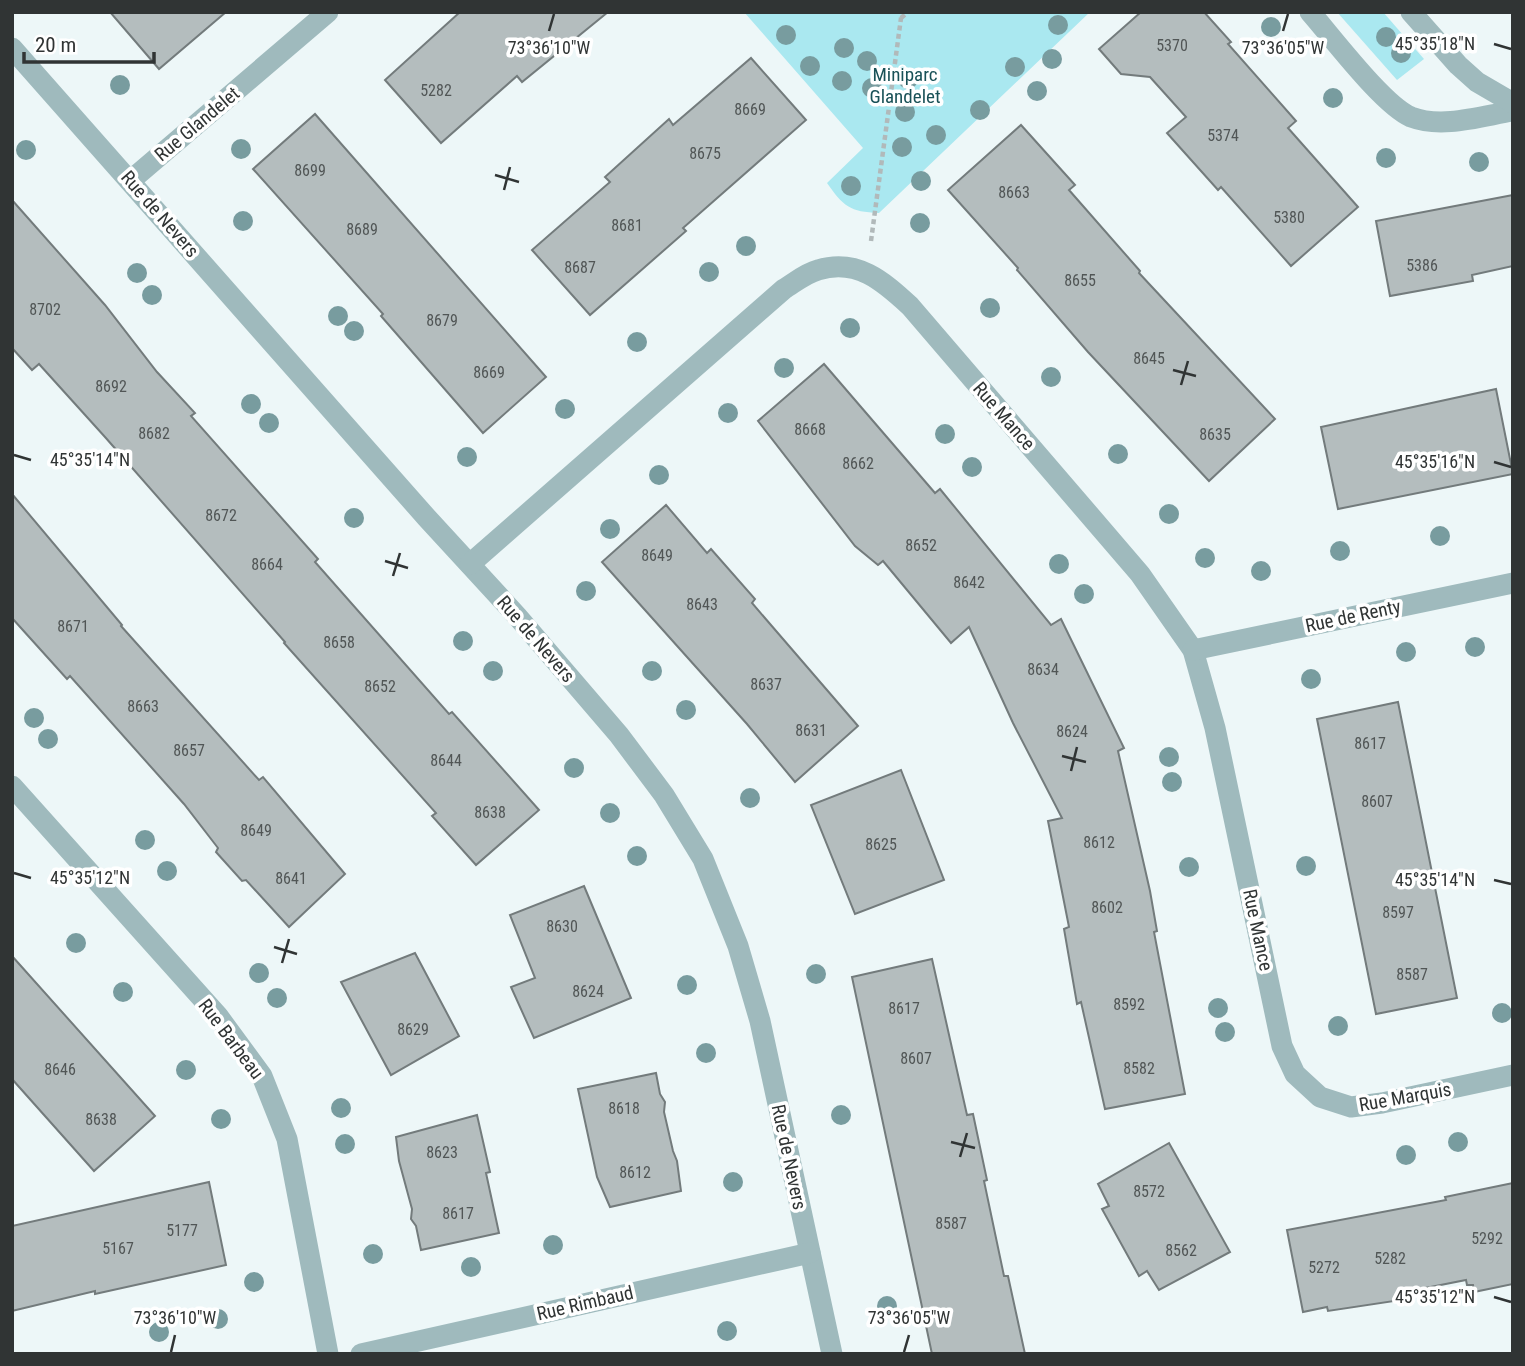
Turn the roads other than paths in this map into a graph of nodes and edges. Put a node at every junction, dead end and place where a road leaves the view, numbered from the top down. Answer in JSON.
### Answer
{"nodes":[{"id":1,"x":328,"y":12,"type":"edge"},
{"id":2,"x":1310,"y":12,"type":"edge"},
{"id":3,"x":1412,"y":12,"type":"edge"},
{"id":4,"x":12,"y":48,"type":"edge"},
{"id":5,"x":1513,"y":103,"type":"edge"},
{"id":6,"x":1513,"y":111,"type":"edge"},
{"id":7,"x":130,"y":181,"type":"junction"},
{"id":8,"x":470,"y":564,"type":"junction"},
{"id":9,"x":1513,"y":583,"type":"edge"},
{"id":10,"x":1193,"y":650,"type":"junction"},
{"id":11,"x":12,"y":786,"type":"edge"},
{"id":12,"x":1282,"y":1046,"type":"joint"},
{"id":13,"x":1513,"y":1075,"type":"edge"},
{"id":14,"x":810,"y":1253,"type":"junction"},
{"id":15,"x":328,"y":1354,"type":"edge"},
{"id":16,"x":361,"y":1354,"type":"edge"},
{"id":17,"x":832,"y":1354,"type":"edge"}],
"edges":[{"from":1,"to":7,"type":"street","name":"Rue Glandelet"},
{"from":2,"to":6,"type":"street"},
{"from":3,"to":5,"type":"street"},
{"from":4,"to":7,"type":"street","name":"Rue de Nevers"},
{"from":7,"to":8,"type":"street","name":"Rue de Nevers"},
{"from":8,"to":10,"type":"street","name":"Rue Mance"},
{"from":8,"to":14,"type":"street","name":"Rue de Nevers"},
{"from":9,"to":10,"type":"street","name":"Rue de Renty"},
{"from":10,"to":12,"type":"street","name":"Rue Mance"},
{"from":11,"to":15,"type":"street","name":"Rue Barbeau"},
{"from":12,"to":13,"type":"street","name":"Rue Marquis"},
{"from":14,"to":16,"type":"street","name":"Rue Rimbaud"},
{"from":14,"to":17,"type":"street","name":"Rue de Nevers"}]}
